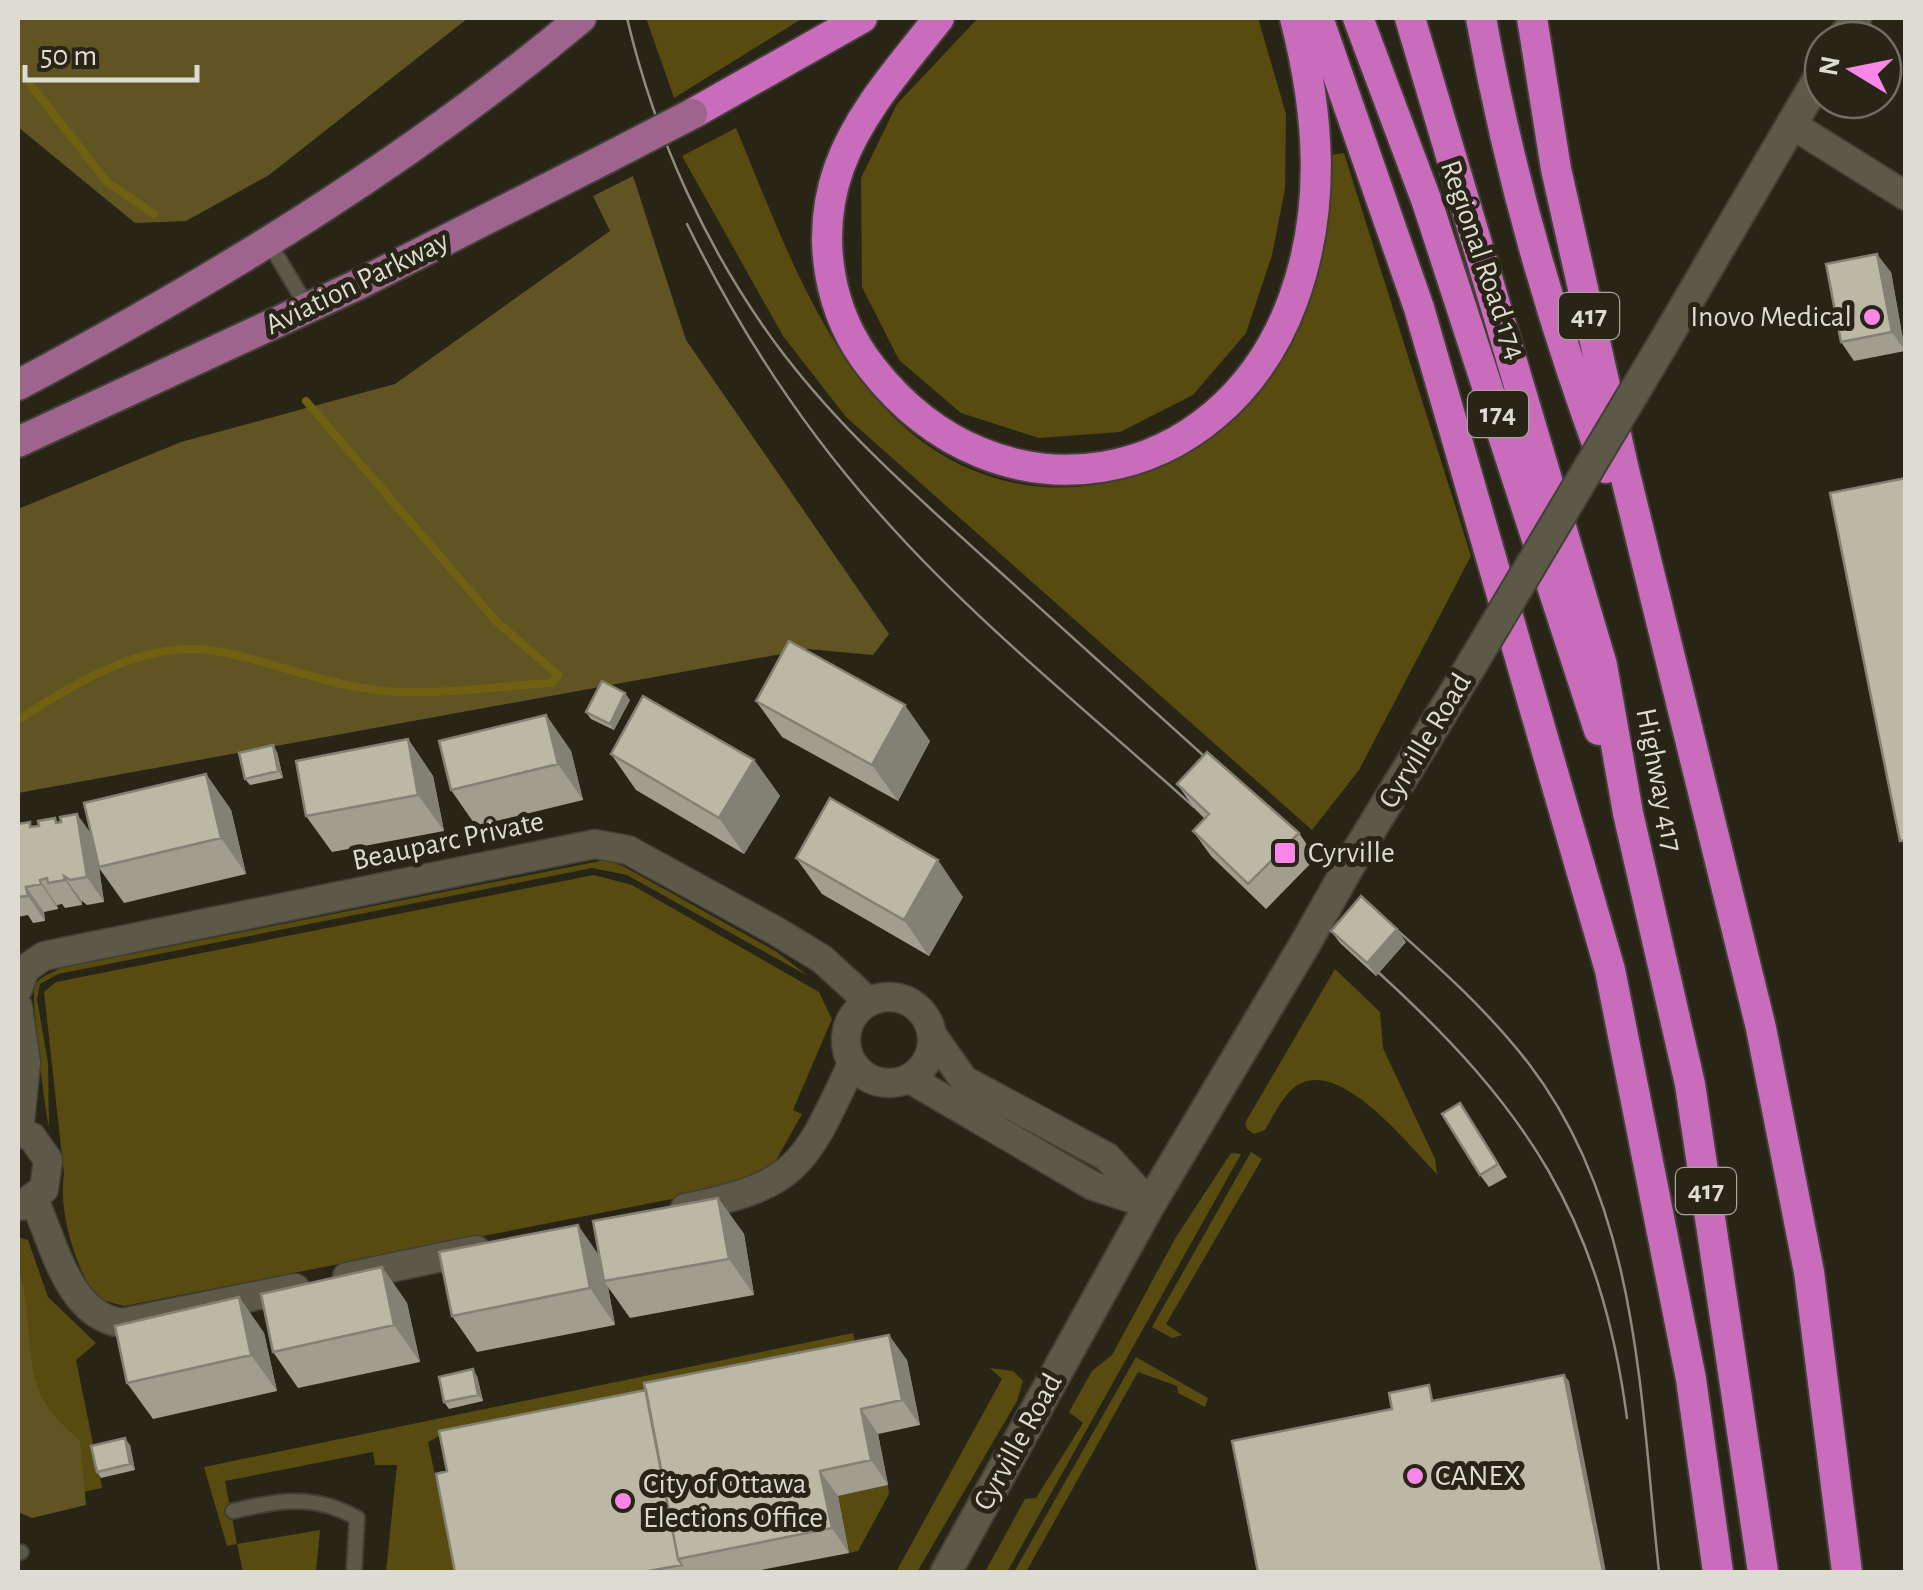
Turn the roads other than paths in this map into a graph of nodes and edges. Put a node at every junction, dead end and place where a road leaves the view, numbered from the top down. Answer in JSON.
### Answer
{"nodes":[{"id":1,"x":862,"y":18,"type":"edge"},
{"id":2,"x":940,"y":18,"type":"edge"},
{"id":3,"x":1295,"y":18,"type":"edge"},
{"id":4,"x":1318,"y":18,"type":"edge"},
{"id":5,"x":1358,"y":18,"type":"edge"},
{"id":6,"x":1410,"y":18,"type":"edge"},
{"id":7,"x":1481,"y":18,"type":"edge"},
{"id":8,"x":1532,"y":18,"type":"edge"},
{"id":9,"x":578,"y":19,"type":"edge"},
{"id":10,"x":1803,"y":104,"type":"edge"},
{"id":11,"x":692,"y":114,"type":"joint"},
{"id":12,"x":1791,"y":124,"type":"junction"},
{"id":13,"x":1906,"y":196,"type":"edge"},
{"id":14,"x":268,"y":242,"type":"junction"},
{"id":15,"x":308,"y":308,"type":"junction"},
{"id":16,"x":18,"y":385,"type":"edge"},
{"id":17,"x":18,"y":442,"type":"edge"},
{"id":18,"x":1659,"y":611,"type":"junction"},
{"id":19,"x":1628,"y":813,"type":"junction"},
{"id":20,"x":18,"y":989,"type":"edge"},
{"id":21,"x":869,"y":1002,"type":"junction"},
{"id":22,"x":18,"y":1008,"type":"edge"},
{"id":23,"x":932,"y":1036,"type":"junction"},
{"id":24,"x":852,"y":1064,"type":"junction"},
{"id":25,"x":910,"y":1079,"type":"junction"},
{"id":26,"x":18,"y":1132,"type":"edge"},
{"id":27,"x":26,"y":1203,"type":"edge"},
{"id":28,"x":1150,"y":1204,"type":"junction"},
{"id":29,"x":656,"y":1214,"type":"edge"},
{"id":30,"x":508,"y":1244,"type":"edge"},
{"id":31,"x":233,"y":1511,"type":"dead end"},
{"id":32,"x":354,"y":1572,"type":"edge"},
{"id":33,"x":946,"y":1572,"type":"edge"},
{"id":34,"x":1718,"y":1572,"type":"edge"},
{"id":35,"x":1763,"y":1572,"type":"edge"},
{"id":36,"x":1847,"y":1572,"type":"edge"}],
"edges":[{"from":1,"to":11,"type":"highway"},
{"from":2,"to":3,"type":"highway"},
{"from":4,"to":34,"type":"highway"},
{"from":5,"to":19,"type":"highway","name":"Regional Road 174","number":"174"},
{"from":6,"to":19,"type":"highway","name":"Highway 417","number":"417"},
{"from":7,"to":18,"type":"highway","name":"Regional Road 174"},
{"from":8,"to":18,"type":"highway","name":"Highway 417","number":"417"},
{"from":9,"to":14,"type":"main road"},
{"from":10,"to":12,"type":"main road","name":"Cyrville Road"},
{"from":11,"to":15,"type":"main road","name":"Aviation Parkway","bridge":true},
{"from":12,"to":13,"type":"street"},
{"from":12,"to":28,"type":"main road","name":"Cyrville Road","bridge":true},
{"from":14,"to":15,"type":"lane"},
{"from":14,"to":16,"type":"main road"},
{"from":15,"to":17,"type":"main road","name":"Aviation Parkway"},
{"from":18,"to":36,"type":"highway","name":"Highway 417","number":"417"},
{"from":19,"to":35,"type":"highway","name":"Highway 417","number":"417"},
{"from":20,"to":21,"type":"street","name":"Beauparc Private"},
{"from":21,"to":23,"type":"street"},
{"from":21,"to":24,"type":"street"},
{"from":22,"to":26,"type":"street"},
{"from":23,"to":25,"type":"street"},
{"from":23,"to":28,"type":"street"},
{"from":24,"to":25,"type":"street"},
{"from":24,"to":29,"type":"street"},
{"from":25,"to":28,"type":"street"},
{"from":26,"to":27,"type":"street"},
{"from":27,"to":30,"type":"street"},
{"from":28,"to":33,"type":"main road","name":"Cyrville Road"},
{"from":31,"to":32,"type":"lane"}]}
